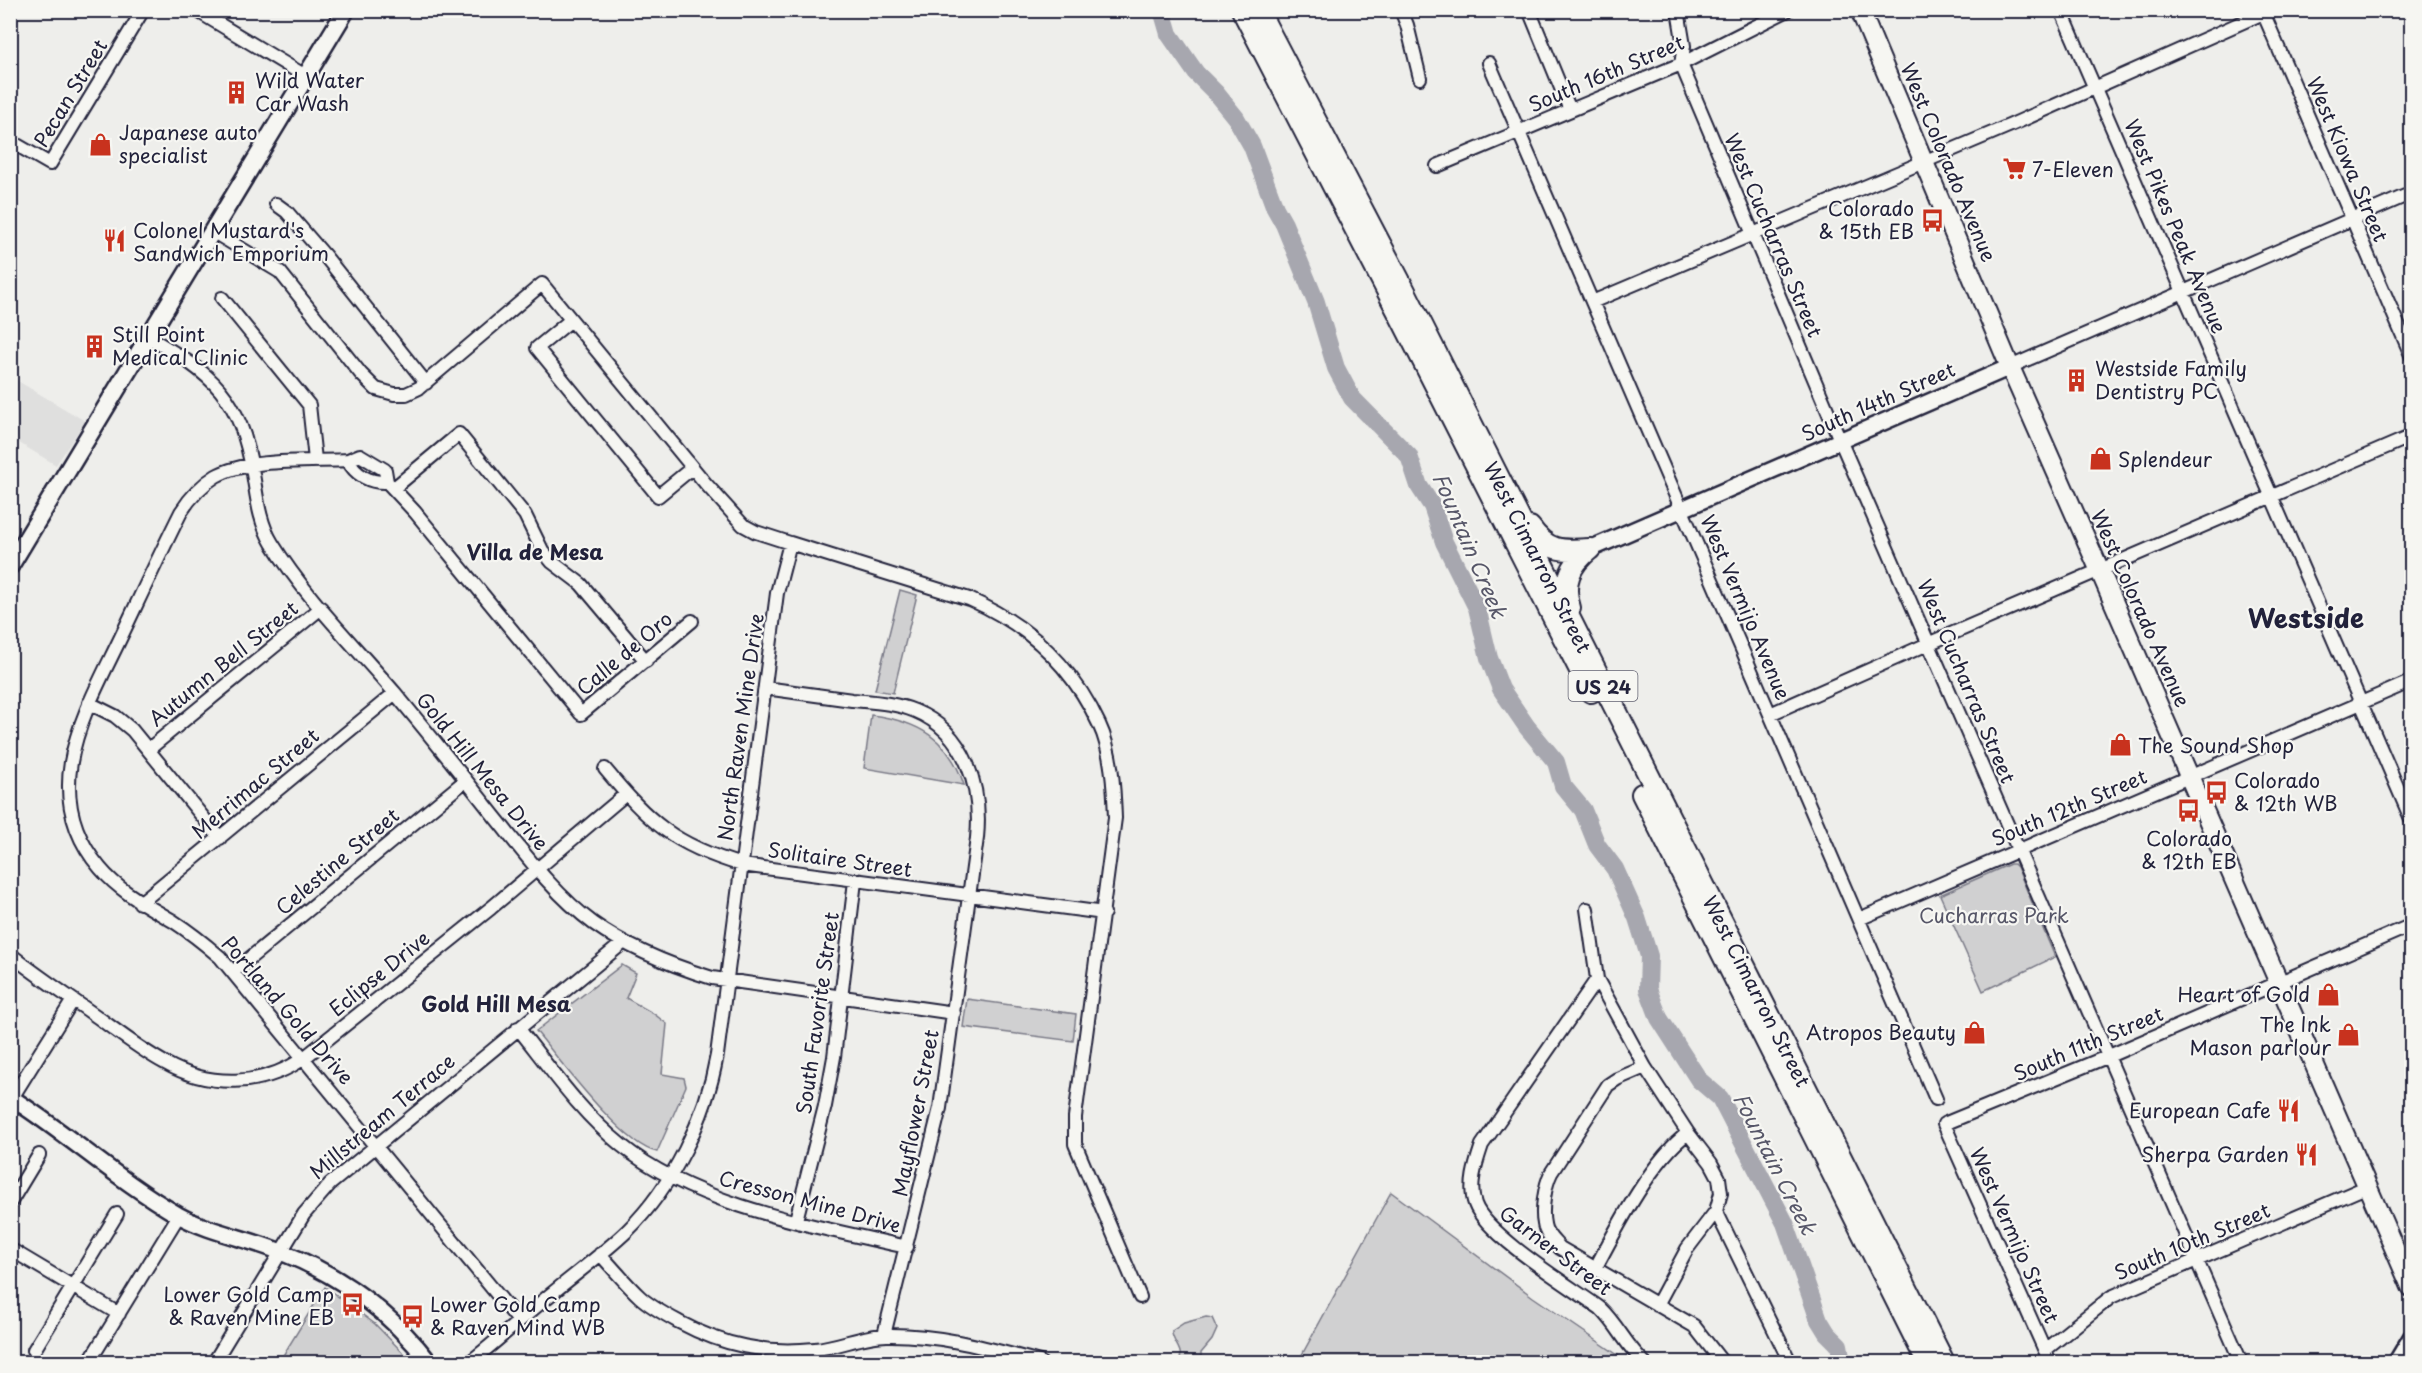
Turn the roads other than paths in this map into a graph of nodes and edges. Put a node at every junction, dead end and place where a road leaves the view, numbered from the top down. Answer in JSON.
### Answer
{"nodes":[{"id":1,"x":143,"y":10,"type":"edge"},
{"id":2,"x":196,"y":10,"type":"edge"},
{"id":3,"x":346,"y":10,"type":"edge"},
{"id":4,"x":1242,"y":10,"type":"edge"},
{"id":5,"x":1258,"y":10,"type":"edge"},
{"id":6,"x":1401,"y":10,"type":"edge"},
{"id":7,"x":1529,"y":10,"type":"edge"},
{"id":8,"x":1678,"y":10,"type":"edge"},
{"id":9,"x":1788,"y":10,"type":"edge"},
{"id":10,"x":1860,"y":10,"type":"edge"},
{"id":11,"x":2061,"y":10,"type":"edge"},
{"id":12,"x":2265,"y":12,"type":"edge"},
{"id":13,"x":1489,"y":63,"type":"dead end"},
{"id":14,"x":1681,"y":64,"type":"junction"},
{"id":15,"x":306,"y":77,"type":"junction"},
{"id":16,"x":1420,"y":78,"type":"dead end"},
{"id":17,"x":2094,"y":86,"type":"junction"},
{"id":18,"x":1570,"y":110,"type":"junction"},
{"id":19,"x":1518,"y":131,"type":"junction"},
{"id":20,"x":10,"y":141,"type":"edge"},
{"id":21,"x":1925,"y":161,"type":"junction"},
{"id":22,"x":1437,"y":166,"type":"dead end"},
{"id":23,"x":2412,"y":193,"type":"edge"},
{"id":24,"x":276,"y":204,"type":"dead end"},
{"id":25,"x":2352,"y":218,"type":"junction"},
{"id":26,"x":212,"y":231,"type":"junction"},
{"id":27,"x":1752,"y":233,"type":"junction"},
{"id":28,"x":2182,"y":291,"type":"junction"},
{"id":29,"x":222,"y":298,"type":"dead end"},
{"id":30,"x":1592,"y":302,"type":"junction"},
{"id":31,"x":571,"y":320,"type":"junction"},
{"id":32,"x":148,"y":337,"type":"junction"},
{"id":33,"x":2412,"y":357,"type":"edge"},
{"id":34,"x":2010,"y":367,"type":"junction"},
{"id":35,"x":426,"y":383,"type":"junction"},
{"id":36,"x":2412,"y":436,"type":"edge"},
{"id":37,"x":1840,"y":440,"type":"junction"},
{"id":38,"x":315,"y":460,"type":"junction"},
{"id":39,"x":251,"y":465,"type":"junction"},
{"id":40,"x":692,"y":468,"type":"junction"},
{"id":41,"x":1495,"y":471,"type":"junction"},
{"id":42,"x":390,"y":485,"type":"junction"},
{"id":43,"x":2272,"y":497,"type":"junction"},
{"id":44,"x":1683,"y":510,"type":"junction"},
{"id":45,"x":790,"y":543,"type":"junction"},
{"id":46,"x":1590,"y":549,"type":"junction"},
{"id":47,"x":10,"y":566,"type":"edge"},
{"id":48,"x":2100,"y":571,"type":"junction"},
{"id":49,"x":321,"y":608,"type":"junction"},
{"id":50,"x":692,"y":621,"type":"dead end"},
{"id":51,"x":1930,"y":643,"type":"junction"},
{"id":52,"x":646,"y":661,"type":"junction"},
{"id":53,"x":1590,"y":661,"type":"junction"},
{"id":54,"x":2412,"y":681,"type":"edge"},
{"id":55,"x":765,"y":688,"type":"junction"},
{"id":56,"x":395,"y":693,"type":"junction"},
{"id":57,"x":2361,"y":702,"type":"junction"},
{"id":58,"x":89,"y":703,"type":"junction"},
{"id":59,"x":1770,"y":714,"type":"junction"},
{"id":60,"x":149,"y":749,"type":"junction"},
{"id":61,"x":605,"y":769,"type":"dead end"},
{"id":62,"x":2189,"y":777,"type":"junction"},
{"id":63,"x":466,"y":780,"type":"junction"},
{"id":64,"x":626,"y":794,"type":"junction"},
{"id":65,"x":2412,"y":821,"type":"edge"},
{"id":66,"x":220,"y":838,"type":"junction"},
{"id":67,"x":2018,"y":850,"type":"junction"},
{"id":68,"x":742,"y":865,"type":"junction"},
{"id":69,"x":537,"y":869,"type":"junction"},
{"id":70,"x":855,"y":881,"type":"junction"},
{"id":71,"x":969,"y":896,"type":"junction"},
{"id":72,"x":140,"y":903,"type":"junction"},
{"id":73,"x":1587,"y":909,"type":"dead end"},
{"id":74,"x":1104,"y":914,"type":"junction"},
{"id":75,"x":1859,"y":919,"type":"junction"},
{"id":76,"x":2412,"y":925,"type":"edge"},
{"id":77,"x":624,"y":942,"type":"junction"},
{"id":78,"x":10,"y":954,"type":"edge"},
{"id":79,"x":233,"y":972,"type":"junction"},
{"id":80,"x":1597,"y":979,"type":"junction"},
{"id":81,"x":726,"y":981,"type":"junction"},
{"id":82,"x":2278,"y":983,"type":"junction"},
{"id":83,"x":842,"y":997,"type":"junction"},
{"id":84,"x":73,"y":1000,"type":"junction"},
{"id":85,"x":954,"y":1013,"type":"junction"},
{"id":86,"x":518,"y":1028,"type":"junction"},
{"id":87,"x":2109,"y":1056,"type":"junction"},
{"id":88,"x":304,"y":1058,"type":"junction"},
{"id":89,"x":1644,"y":1067,"type":"junction"},
{"id":90,"x":11,"y":1099,"type":"edge"},
{"id":91,"x":1936,"y":1099,"type":"dead end"},
{"id":92,"x":1944,"y":1124,"type":"joint"},
{"id":93,"x":1688,"y":1133,"type":"junction"},
{"id":94,"x":376,"y":1145,"type":"junction"},
{"id":95,"x":39,"y":1155,"type":"dead end"},
{"id":96,"x":669,"y":1176,"type":"junction"},
{"id":97,"x":2366,"y":1187,"type":"junction"},
{"id":98,"x":10,"y":1203,"type":"edge"},
{"id":99,"x":1716,"y":1211,"type":"junction"},
{"id":100,"x":117,"y":1214,"type":"dead end"},
{"id":101,"x":179,"y":1215,"type":"junction"},
{"id":102,"x":796,"y":1220,"type":"junction"},
{"id":103,"x":907,"y":1247,"type":"junction"},
{"id":104,"x":10,"y":1249,"type":"edge"},
{"id":105,"x":281,"y":1252,"type":"junction"},
{"id":106,"x":600,"y":1254,"type":"junction"},
{"id":107,"x":2196,"y":1261,"type":"junction"},
{"id":108,"x":1595,"y":1269,"type":"junction"},
{"id":109,"x":73,"y":1286,"type":"junction"},
{"id":110,"x":2412,"y":1289,"type":"edge"},
{"id":111,"x":1140,"y":1297,"type":"dead end"},
{"id":112,"x":1657,"y":1305,"type":"junction"},
{"id":113,"x":118,"y":1314,"type":"junction"},
{"id":114,"x":519,"y":1321,"type":"junction"},
{"id":115,"x":884,"y":1335,"type":"junction"},
{"id":116,"x":2412,"y":1337,"type":"edge"},
{"id":117,"x":34,"y":1350,"type":"dead end"},
{"id":118,"x":2044,"y":1350,"type":"junction"},
{"id":119,"x":89,"y":1362,"type":"edge"},
{"id":120,"x":214,"y":1362,"type":"edge"},
{"id":121,"x":429,"y":1362,"type":"edge"},
{"id":122,"x":470,"y":1362,"type":"edge"},
{"id":123,"x":1040,"y":1362,"type":"edge"},
{"id":124,"x":1644,"y":1362,"type":"edge"},
{"id":125,"x":1722,"y":1362,"type":"edge"},
{"id":126,"x":1791,"y":1362,"type":"edge"},
{"id":127,"x":1927,"y":1362,"type":"edge"},
{"id":128,"x":1944,"y":1362,"type":"edge"},
{"id":129,"x":2050,"y":1362,"type":"edge"},
{"id":130,"x":2241,"y":1362,"type":"edge"},
{"id":131,"x":2397,"y":1362,"type":"edge"}],
"edges":[{"from":1,"to":20,"type":"street","name":"Pecan Street"},
{"from":2,"to":15,"type":"street"},
{"from":3,"to":15,"type":"main road"},
{"from":4,"to":127,"type":"highway","name":"West Cimarron Street","number":"US 24"},
{"from":5,"to":41,"type":"highway","name":"West Cimarron Street","number":"US 24"},
{"from":6,"to":16,"type":"street"},
{"from":7,"to":18,"type":"street"},
{"from":8,"to":14,"type":"street","name":"West Cucharras Street"},
{"from":9,"to":14,"type":"street","name":"South 16th Street"},
{"from":10,"to":21,"type":"main road","name":"West Colorado Avenue"},
{"from":11,"to":17,"type":"street","name":"West Pikes Peak Avenue"},
{"from":12,"to":17,"type":"street"},
{"from":12,"to":25,"type":"street","name":"West Kiowa Street"},
{"from":13,"to":19,"type":"street","name":"West Vermijo Avenue"},
{"from":14,"to":18,"type":"street","name":"South 16th Street"},
{"from":14,"to":27,"type":"street","name":"West Cucharras Street"},
{"from":15,"to":26,"type":"main road"},
{"from":17,"to":21,"type":"street"},
{"from":17,"to":28,"type":"street","name":"West Pikes Peak Avenue"},
{"from":18,"to":19,"type":"street","name":"South 16th Street"},
{"from":19,"to":22,"type":"street","name":"South 16th Street"},
{"from":19,"to":30,"type":"street","name":"West Vermijo Avenue"},
{"from":21,"to":27,"type":"street"},
{"from":21,"to":34,"type":"main road","name":"West Colorado Avenue"},
{"from":23,"to":25,"type":"street","name":"South 14th Street"},
{"from":24,"to":35,"type":"street"},
{"from":25,"to":28,"type":"street","name":"South 14th Street"},
{"from":25,"to":33,"type":"street","name":"West Kiowa Street"},
{"from":26,"to":32,"type":"main road"},
{"from":26,"to":35,"type":"street"},
{"from":27,"to":30,"type":"street"},
{"from":27,"to":37,"type":"street","name":"West Cucharras Street"},
{"from":28,"to":34,"type":"street","name":"South 14th Street"},
{"from":28,"to":43,"type":"street","name":"West Pikes Peak Avenue"},
{"from":29,"to":38,"type":"street"},
{"from":30,"to":44,"type":"street","name":"West Vermijo Avenue"},
{"from":31,"to":35,"type":"street"},
{"from":31,"to":40,"type":"street"},
{"from":31,"to":40,"type":"street"},
{"from":32,"to":39,"type":"street","name":"Gold Hill Mesa Drive"},
{"from":32,"to":47,"type":"main road"},
{"from":34,"to":37,"type":"street","name":"South 14th Street"},
{"from":34,"to":48,"type":"main road","name":"West Colorado Avenue"},
{"from":36,"to":43,"type":"street"},
{"from":37,"to":44,"type":"street","name":"South 14th Street"},
{"from":37,"to":51,"type":"street","name":"West Cucharras Street"},
{"from":38,"to":39,"type":"street","name":"Portland Gold Drive"},
{"from":38,"to":42,"type":"street","name":"Portland Gold Drive"},
{"from":39,"to":49,"type":"street","name":"Gold Hill Mesa Drive"},
{"from":39,"to":58,"type":"street","name":"Portland Gold Drive"},
{"from":40,"to":45,"type":"street"},
{"from":41,"to":46,"type":"highway"},
{"from":41,"to":53,"type":"highway","name":"West Cimarron Street","number":"US 24"},
{"from":42,"to":52,"type":"street"},
{"from":42,"to":52,"type":"street","name":"Calle de Oro"},
{"from":43,"to":48,"type":"street"},
{"from":43,"to":57,"type":"street","name":"West Pikes Peak Avenue"},
{"from":44,"to":46,"type":"street","name":"South 14th Street"},
{"from":44,"to":59,"type":"street","name":"West Vermijo Avenue"},
{"from":45,"to":55,"type":"street","name":"North Raven Mine Drive"},
{"from":45,"to":74,"type":"street"},
{"from":46,"to":53,"type":"highway"},
{"from":48,"to":51,"type":"street"},
{"from":48,"to":62,"type":"main road","name":"West Colorado Avenue"},
{"from":49,"to":56,"type":"street","name":"Gold Hill Mesa Drive"},
{"from":49,"to":60,"type":"street","name":"Autumn Bell Street"},
{"from":50,"to":52,"type":"street","name":"Calle de Oro"},
{"from":51,"to":59,"type":"street"},
{"from":51,"to":67,"type":"street","name":"West Cucharras Street"},
{"from":53,"to":128,"type":"highway","name":"West Cimarron Street","number":"US 24"},
{"from":54,"to":57,"type":"street","name":"South 12th Street"},
{"from":55,"to":68,"type":"street","name":"North Raven Mine Drive"},
{"from":55,"to":71,"type":"street","name":"Mayflower Street"},
{"from":56,"to":63,"type":"street","name":"Gold Hill Mesa Drive"},
{"from":56,"to":66,"type":"street","name":"Merrimac Street"},
{"from":57,"to":62,"type":"street","name":"South 12th Street"},
{"from":57,"to":65,"type":"street","name":"West Pikes Peak Avenue"},
{"from":58,"to":60,"type":"street"},
{"from":58,"to":72,"type":"street","name":"Portland Gold Drive"},
{"from":59,"to":75,"type":"street","name":"West Vermijo Avenue"},
{"from":60,"to":66,"type":"street"},
{"from":61,"to":64,"type":"street","name":"Solitaire Street"},
{"from":62,"to":67,"type":"street","name":"South 12th Street"},
{"from":62,"to":82,"type":"main road","name":"West Colorado Avenue"},
{"from":63,"to":69,"type":"street","name":"Gold Hill Mesa Drive"},
{"from":63,"to":79,"type":"street","name":"Celestine Street"},
{"from":64,"to":68,"type":"street","name":"Solitaire Street"},
{"from":64,"to":69,"type":"street","name":"Eclipse Drive"},
{"from":66,"to":72,"type":"street","name":"Merrimac Street"},
{"from":67,"to":75,"type":"street","name":"South 12th Street"},
{"from":67,"to":87,"type":"street","name":"West Cucharras Street"},
{"from":68,"to":70,"type":"street","name":"Solitaire Street"},
{"from":68,"to":81,"type":"street","name":"North Raven Mine Drive"},
{"from":69,"to":77,"type":"street","name":"Gold Hill Mesa Drive"},
{"from":69,"to":88,"type":"street","name":"Eclipse Drive"},
{"from":70,"to":71,"type":"street","name":"Solitaire Street"},
{"from":70,"to":83,"type":"street","name":"South Favorite Street"},
{"from":71,"to":74,"type":"street","name":"Solitaire Street"},
{"from":71,"to":85,"type":"street","name":"Mayflower Street"},
{"from":72,"to":79,"type":"street","name":"Portland Gold Drive"},
{"from":73,"to":80,"type":"street"},
{"from":74,"to":111,"type":"street"},
{"from":75,"to":91,"type":"street","name":"West Vermijo Avenue"},
{"from":76,"to":82,"type":"street","name":"South 11th Street"},
{"from":77,"to":81,"type":"street","name":"Gold Hill Mesa Drive"},
{"from":77,"to":86,"type":"street","name":"Millstream Terrace"},
{"from":78,"to":84,"type":"street","name":"Eclipse Drive"},
{"from":79,"to":88,"type":"street","name":"Portland Gold Drive"},
{"from":80,"to":89,"type":"street"},
{"from":80,"to":124,"type":"street","name":"Garner Street"},
{"from":81,"to":83,"type":"street","name":"Gold Hill Mesa Drive"},
{"from":81,"to":96,"type":"street","name":"North Raven Mine Drive"},
{"from":82,"to":87,"type":"street","name":"South 11th Street"},
{"from":82,"to":97,"type":"main road","name":"West Colorado Avenue"},
{"from":83,"to":85,"type":"street","name":"Gold Hill Mesa Drive"},
{"from":83,"to":102,"type":"street","name":"South Favorite Street"},
{"from":84,"to":88,"type":"street","name":"Eclipse Drive"},
{"from":84,"to":90,"type":"street"},
{"from":85,"to":103,"type":"street","name":"Mayflower Street"},
{"from":86,"to":94,"type":"street","name":"Millstream Terrace"},
{"from":86,"to":96,"type":"street","name":"Cresson Mine Drive"},
{"from":87,"to":92,"type":"street","name":"South 11th Street"},
{"from":87,"to":107,"type":"street","name":"West Cucharras Street"},
{"from":88,"to":94,"type":"street","name":"Portland Gold Drive"},
{"from":89,"to":93,"type":"street"},
{"from":89,"to":108,"type":"street"},
{"from":90,"to":101,"type":"street"},
{"from":92,"to":118,"type":"street","name":"West Vermijo Street"},
{"from":93,"to":99,"type":"street"},
{"from":93,"to":108,"type":"street"},
{"from":94,"to":105,"type":"street","name":"Millstream Terrace"},
{"from":94,"to":114,"type":"street","name":"Portland Gold Drive"},
{"from":95,"to":98,"type":"street"},
{"from":96,"to":102,"type":"street","name":"Cresson Mine Drive"},
{"from":96,"to":106,"type":"street","name":"North Raven Mine Drive"},
{"from":97,"to":107,"type":"street","name":"South 10th Street"},
{"from":97,"to":110,"type":"main road","name":"West Colorado Avenue"},
{"from":99,"to":112,"type":"street"},
{"from":99,"to":126,"type":"street"},
{"from":100,"to":109,"type":"street"},
{"from":101,"to":105,"type":"street"},
{"from":101,"to":113,"type":"street"},
{"from":102,"to":103,"type":"street","name":"Cresson Mine Drive"},
{"from":103,"to":115,"type":"street","name":"Mayflower Street"},
{"from":104,"to":109,"type":"street"},
{"from":105,"to":120,"type":"street","name":"Millstream Terrace"},
{"from":105,"to":121,"type":"street"},
{"from":106,"to":114,"type":"street","name":"North Raven Mine Drive"},
{"from":106,"to":115,"type":"street"},
{"from":107,"to":118,"type":"street","name":"South 10th Street"},
{"from":107,"to":130,"type":"street","name":"West Cucharras Street"},
{"from":108,"to":112,"type":"street"},
{"from":109,"to":113,"type":"street"},
{"from":109,"to":117,"type":"street"},
{"from":112,"to":125,"type":"street"},
{"from":113,"to":119,"type":"street"},
{"from":114,"to":122,"type":"street","name":"North Raven Mine Drive"},
{"from":115,"to":123,"type":"street"},
{"from":116,"to":131,"type":"main road"},
{"from":118,"to":129,"type":"street","name":"West Vermijo Street"}]}
